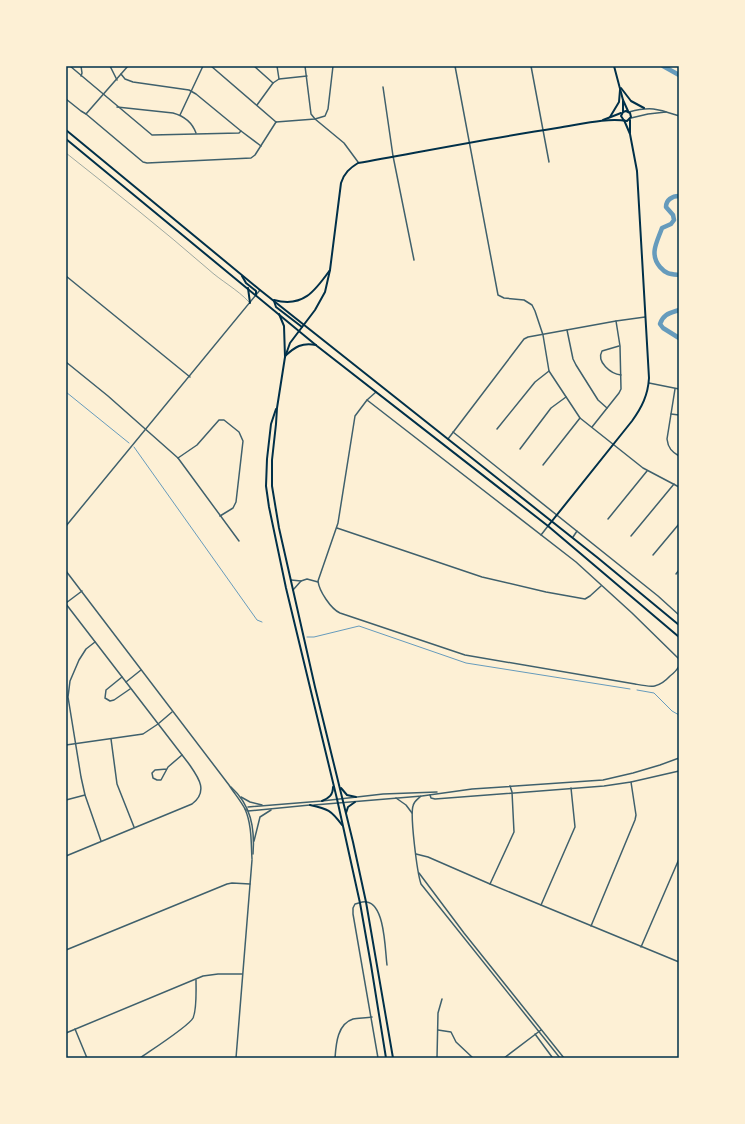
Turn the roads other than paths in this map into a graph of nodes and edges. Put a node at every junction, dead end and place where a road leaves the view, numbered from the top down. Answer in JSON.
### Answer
{"nodes":[{"id":1,"x":70,"y":66,"type":"edge"},
{"id":2,"x":81,"y":66,"type":"edge"},
{"id":3,"x":110,"y":66,"type":"edge"},
{"id":4,"x":128,"y":66,"type":"edge"},
{"id":5,"x":203,"y":66,"type":"edge"},
{"id":6,"x":211,"y":66,"type":"edge"},
{"id":7,"x":254,"y":66,"type":"edge"},
{"id":8,"x":277,"y":66,"type":"edge"},
{"id":9,"x":305,"y":66,"type":"edge"},
{"id":10,"x":333,"y":66,"type":"edge"},
{"id":11,"x":455,"y":66,"type":"edge"},
{"id":12,"x":531,"y":66,"type":"edge"},
{"id":13,"x":614,"y":66,"type":"edge"},
{"id":14,"x":121,"y":74,"type":"junction"},
{"id":15,"x":81,"y":76,"type":"junction"},
{"id":16,"x":307,"y":76,"type":"junction"},
{"id":17,"x":279,"y":79,"type":"junction"},
{"id":18,"x":117,"y":80,"type":"junction"},
{"id":19,"x":274,"y":83,"type":"junction"},
{"id":20,"x":383,"y":87,"type":"dead end"},
{"id":21,"x":621,"y":87,"type":"junction"},
{"id":22,"x":191,"y":91,"type":"junction"},
{"id":23,"x":104,"y":95,"type":"junction"},
{"id":24,"x":66,"y":99,"type":"edge"},
{"id":25,"x":623,"y":100,"type":"junction"},
{"id":26,"x":256,"y":105,"type":"junction"},
{"id":27,"x":118,"y":107,"type":"junction"},
{"id":28,"x":644,"y":108,"type":"junction"},
{"id":29,"x":629,"y":111,"type":"junction"},
{"id":30,"x":622,"y":112,"type":"junction"},
{"id":31,"x":668,"y":112,"type":"junction"},
{"id":32,"x":86,"y":114,"type":"junction"},
{"id":33,"x":180,"y":115,"type":"junction"},
{"id":34,"x":679,"y":116,"type":"edge"},
{"id":35,"x":610,"y":117,"type":"junction"},
{"id":36,"x":315,"y":119,"type":"junction"},
{"id":37,"x":630,"y":119,"type":"junction"},
{"id":38,"x":623,"y":120,"type":"junction"},
{"id":39,"x":602,"y":121,"type":"junction"},
{"id":40,"x":276,"y":122,"type":"junction"},
{"id":41,"x":66,"y":130,"type":"edge"},
{"id":42,"x":542,"y":130,"type":"junction"},
{"id":43,"x":241,"y":131,"type":"junction"},
{"id":44,"x":196,"y":134,"type":"junction"},
{"id":45,"x":630,"y":134,"type":"junction"},
{"id":46,"x":66,"y":139,"type":"edge"},
{"id":47,"x":469,"y":142,"type":"junction"},
{"id":48,"x":261,"y":146,"type":"junction"},
{"id":49,"x":66,"y":153,"type":"edge"},
{"id":50,"x":394,"y":156,"type":"junction"},
{"id":51,"x":549,"y":162,"type":"dead end"},
{"id":52,"x":358,"y":163,"type":"junction"},
{"id":53,"x":414,"y":260,"type":"dead end"},
{"id":54,"x":330,"y":270,"type":"junction"},
{"id":55,"x":241,"y":275,"type":"junction"},
{"id":56,"x":66,"y":276,"type":"edge"},
{"id":57,"x":248,"y":288,"type":"junction"},
{"id":58,"x":260,"y":290,"type":"junction"},
{"id":59,"x":256,"y":295,"type":"junction"},
{"id":60,"x":273,"y":300,"type":"junction"},
{"id":61,"x":250,"y":303,"type":"junction"},
{"id":62,"x":278,"y":312,"type":"junction"},
{"id":63,"x":645,"y":317,"type":"junction"},
{"id":64,"x":616,"y":321,"type":"junction"},
{"id":65,"x":304,"y":324,"type":"junction"},
{"id":66,"x":302,"y":327,"type":"junction"},
{"id":67,"x":300,"y":330,"type":"junction"},
{"id":68,"x":567,"y":330,"type":"junction"},
{"id":69,"x":542,"y":335,"type":"junction"},
{"id":70,"x":318,"y":346,"type":"junction"},
{"id":71,"x":620,"y":346,"type":"junction"},
{"id":72,"x":285,"y":357,"type":"junction"},
{"id":73,"x":66,"y":362,"type":"edge"},
{"id":74,"x":549,"y":371,"type":"junction"},
{"id":75,"x":621,"y":375,"type":"junction"},
{"id":76,"x":190,"y":377,"type":"junction"},
{"id":77,"x":649,"y":383,"type":"junction"},
{"id":78,"x":675,"y":389,"type":"junction"},
{"id":79,"x":679,"y":389,"type":"edge"},
{"id":80,"x":376,"y":392,"type":"junction"},
{"id":81,"x":566,"y":397,"type":"junction"},
{"id":82,"x":367,"y":400,"type":"junction"},
{"id":83,"x":277,"y":408,"type":"junction"},
{"id":84,"x":607,"y":408,"type":"junction"},
{"id":85,"x":671,"y":414,"type":"junction"},
{"id":86,"x":679,"y":415,"type":"edge"},
{"id":87,"x":580,"y":418,"type":"junction"},
{"id":88,"x":592,"y":427,"type":"junction"},
{"id":89,"x":145,"y":429,"type":"junction"},
{"id":90,"x":497,"y":429,"type":"dead end"},
{"id":91,"x":453,"y":432,"type":"junction"},
{"id":92,"x":447,"y":439,"type":"junction"},
{"id":93,"x":614,"y":444,"type":"junction"},
{"id":94,"x":520,"y":449,"type":"dead end"},
{"id":95,"x":679,"y":456,"type":"edge"},
{"id":96,"x":178,"y":458,"type":"junction"},
{"id":97,"x":543,"y":465,"type":"dead end"},
{"id":98,"x":647,"y":470,"type":"junction"},
{"id":99,"x":674,"y":484,"type":"junction"},
{"id":100,"x":679,"y":487,"type":"edge"},
{"id":101,"x":557,"y":515,"type":"junction"},
{"id":102,"x":220,"y":516,"type":"junction"},
{"id":103,"x":608,"y":519,"type":"dead end"},
{"id":104,"x":552,"y":521,"type":"junction"},
{"id":105,"x":679,"y":524,"type":"edge"},
{"id":106,"x":66,"y":526,"type":"edge"},
{"id":107,"x":548,"y":526,"type":"junction"},
{"id":108,"x":337,"y":528,"type":"junction"},
{"id":109,"x":577,"y":531,"type":"junction"},
{"id":110,"x":541,"y":535,"type":"junction"},
{"id":111,"x":631,"y":536,"type":"dead end"},
{"id":112,"x":573,"y":537,"type":"junction"},
{"id":113,"x":239,"y":541,"type":"dead end"},
{"id":114,"x":653,"y":555,"type":"dead end"},
{"id":115,"x":679,"y":570,"type":"edge"},
{"id":116,"x":66,"y":571,"type":"edge"},
{"id":117,"x":676,"y":574,"type":"dead end"},
{"id":118,"x":291,"y":580,"type":"junction"},
{"id":119,"x":301,"y":581,"type":"junction"},
{"id":120,"x":318,"y":582,"type":"junction"},
{"id":121,"x":601,"y":585,"type":"junction"},
{"id":122,"x":293,"y":590,"type":"junction"},
{"id":123,"x":82,"y":591,"type":"junction"},
{"id":124,"x":66,"y":603,"type":"edge"},
{"id":125,"x":679,"y":616,"type":"edge"},
{"id":126,"x":679,"y":625,"type":"edge"},
{"id":127,"x":679,"y":637,"type":"edge"},
{"id":128,"x":95,"y":642,"type":"junction"},
{"id":129,"x":679,"y":659,"type":"edge"},
{"id":130,"x":679,"y":666,"type":"edge"},
{"id":131,"x":141,"y":670,"type":"junction"},
{"id":132,"x":122,"y":677,"type":"junction"},
{"id":133,"x":126,"y":682,"type":"junction"},
{"id":134,"x":131,"y":689,"type":"junction"},
{"id":135,"x":70,"y":708,"type":"junction"},
{"id":136,"x":66,"y":709,"type":"edge"},
{"id":137,"x":172,"y":712,"type":"junction"},
{"id":138,"x":158,"y":724,"type":"junction"},
{"id":139,"x":111,"y":739,"type":"junction"},
{"id":140,"x":75,"y":744,"type":"junction"},
{"id":141,"x":66,"y":745,"type":"edge"},
{"id":142,"x":182,"y":755,"type":"junction"},
{"id":143,"x":679,"y":758,"type":"edge"},
{"id":144,"x":167,"y":768,"type":"junction"},
{"id":145,"x":679,"y":771,"type":"edge"},
{"id":146,"x":631,"y":782,"type":"junction"},
{"id":147,"x":229,"y":785,"type":"junction"},
{"id":148,"x":333,"y":785,"type":"junction"},
{"id":149,"x":510,"y":786,"type":"junction"},
{"id":150,"x":340,"y":787,"type":"junction"},
{"id":151,"x":571,"y":788,"type":"junction"},
{"id":152,"x":441,"y":792,"type":"junction"},
{"id":153,"x":512,"y":792,"type":"junction"},
{"id":154,"x":85,"y":795,"type":"junction"},
{"id":155,"x":430,"y":795,"type":"junction"},
{"id":156,"x":240,"y":796,"type":"junction"},
{"id":157,"x":422,"y":796,"type":"junction"},
{"id":158,"x":356,"y":797,"type":"junction"},
{"id":159,"x":342,"y":798,"type":"junction"},
{"id":160,"x":394,"y":798,"type":"junction"},
{"id":161,"x":337,"y":799,"type":"junction"},
{"id":162,"x":66,"y":800,"type":"edge"},
{"id":163,"x":322,"y":801,"type":"junction"},
{"id":164,"x":344,"y":802,"type":"junction"},
{"id":165,"x":355,"y":802,"type":"junction"},
{"id":166,"x":337,"y":803,"type":"junction"},
{"id":167,"x":310,"y":805,"type":"junction"},
{"id":168,"x":264,"y":806,"type":"junction"},
{"id":169,"x":247,"y":807,"type":"junction"},
{"id":170,"x":245,"y":809,"type":"junction"},
{"id":171,"x":272,"y":809,"type":"junction"},
{"id":172,"x":248,"y":811,"type":"junction"},
{"id":173,"x":346,"y":813,"type":"junction"},
{"id":174,"x":412,"y":813,"type":"junction"},
{"id":175,"x":342,"y":826,"type":"junction"},
{"id":176,"x":134,"y":827,"type":"junction"},
{"id":177,"x":101,"y":841,"type":"junction"},
{"id":178,"x":254,"y":843,"type":"junction"},
{"id":179,"x":416,"y":854,"type":"junction"},
{"id":180,"x":66,"y":856,"type":"edge"},
{"id":181,"x":252,"y":859,"type":"junction"},
{"id":182,"x":679,"y":859,"type":"edge"},
{"id":183,"x":418,"y":871,"type":"junction"},
{"id":184,"x":250,"y":884,"type":"junction"},
{"id":185,"x":490,"y":884,"type":"junction"},
{"id":186,"x":366,"y":902,"type":"junction"},
{"id":187,"x":360,"y":903,"type":"junction"},
{"id":188,"x":541,"y":905,"type":"junction"},
{"id":189,"x":591,"y":926,"type":"junction"},
{"id":190,"x":641,"y":947,"type":"junction"},
{"id":191,"x":66,"y":950,"type":"edge"},
{"id":192,"x":679,"y":962,"type":"edge"},
{"id":193,"x":387,"y":964,"type":"dead end"},
{"id":194,"x":242,"y":974,"type":"junction"},
{"id":195,"x":196,"y":980,"type":"junction"},
{"id":196,"x":442,"y":999,"type":"dead end"},
{"id":197,"x":372,"y":1017,"type":"junction"},
{"id":198,"x":75,"y":1029,"type":"junction"},
{"id":199,"x":438,"y":1030,"type":"junction"},
{"id":200,"x":541,"y":1030,"type":"junction"},
{"id":201,"x":538,"y":1032,"type":"junction"},
{"id":202,"x":66,"y":1033,"type":"edge"},
{"id":203,"x":535,"y":1034,"type":"junction"},
{"id":204,"x":87,"y":1058,"type":"edge"},
{"id":205,"x":140,"y":1058,"type":"edge"},
{"id":206,"x":236,"y":1058,"type":"edge"},
{"id":207,"x":335,"y":1058,"type":"edge"},
{"id":208,"x":378,"y":1058,"type":"edge"},
{"id":209,"x":386,"y":1058,"type":"edge"},
{"id":210,"x":393,"y":1058,"type":"edge"},
{"id":211,"x":437,"y":1058,"type":"edge"},
{"id":212,"x":473,"y":1058,"type":"edge"},
{"id":213,"x":504,"y":1058,"type":"edge"},
{"id":214,"x":551,"y":1058,"type":"edge"},
{"id":215,"x":560,"y":1058,"type":"edge"},
{"id":216,"x":564,"y":1058,"type":"edge"}],
"edges":[{"from":1,"to":15,"type":"street"},
{"from":2,"to":15,"type":"street"},
{"from":3,"to":18,"type":"street"},
{"from":4,"to":14,"type":"street"},
{"from":5,"to":22,"type":"street"},
{"from":6,"to":26,"type":"street"},
{"from":7,"to":19,"type":"street"},
{"from":8,"to":17,"type":"street"},
{"from":9,"to":16,"type":"street"},
{"from":10,"to":36,"type":"street"},
{"from":11,"to":47,"type":"street"},
{"from":12,"to":42,"type":"street"},
{"from":13,"to":21,"type":"main road"},
{"from":14,"to":18,"type":"street"},
{"from":14,"to":22,"type":"street"},
{"from":15,"to":23,"type":"street"},
{"from":16,"to":17,"type":"street"},
{"from":16,"to":36,"type":"street"},
{"from":17,"to":19,"type":"street"},
{"from":18,"to":23,"type":"street"},
{"from":19,"to":26,"type":"street"},
{"from":20,"to":50,"type":"street"},
{"from":21,"to":25,"type":"main road"},
{"from":21,"to":28,"type":"main road"},
{"from":21,"to":35,"type":"main road"},
{"from":22,"to":33,"type":"street"},
{"from":22,"to":43,"type":"street"},
{"from":23,"to":27,"type":"street"},
{"from":23,"to":32,"type":"street"},
{"from":24,"to":32,"type":"street"},
{"from":25,"to":29,"type":"main road"},
{"from":25,"to":30,"type":"main road"},
{"from":26,"to":40,"type":"street"},
{"from":27,"to":33,"type":"street"},
{"from":27,"to":44,"type":"street"},
{"from":28,"to":29,"type":"street"},
{"from":28,"to":31,"type":"street"},
{"from":29,"to":30,"type":"main road"},
{"from":29,"to":37,"type":"main road"},
{"from":30,"to":35,"type":"main road"},
{"from":30,"to":38,"type":"main road"},
{"from":31,"to":34,"type":"street"},
{"from":31,"to":37,"type":"street"},
{"from":32,"to":48,"type":"street"},
{"from":33,"to":44,"type":"street"},
{"from":35,"to":39,"type":"main road"},
{"from":36,"to":40,"type":"street"},
{"from":36,"to":52,"type":"street"},
{"from":37,"to":38,"type":"main road"},
{"from":37,"to":45,"type":"main road"},
{"from":38,"to":39,"type":"main road"},
{"from":38,"to":45,"type":"main road"},
{"from":39,"to":42,"type":"main road"},
{"from":40,"to":48,"type":"street"},
{"from":41,"to":55,"type":"main road"},
{"from":42,"to":47,"type":"main road"},
{"from":42,"to":51,"type":"street"},
{"from":43,"to":44,"type":"street"},
{"from":43,"to":48,"type":"street"},
{"from":45,"to":63,"type":"main road"},
{"from":46,"to":57,"type":"main road"},
{"from":47,"to":50,"type":"main road"},
{"from":47,"to":69,"type":"street"},
{"from":49,"to":61,"type":"lane"},
{"from":50,"to":52,"type":"main road"},
{"from":50,"to":53,"type":"street"},
{"from":52,"to":54,"type":"main road"},
{"from":54,"to":60,"type":"main road"},
{"from":54,"to":65,"type":"main road"},
{"from":55,"to":58,"type":"main road"},
{"from":55,"to":59,"type":"main road"},
{"from":56,"to":76,"type":"street"},
{"from":57,"to":59,"type":"main road"},
{"from":57,"to":61,"type":"main road"},
{"from":58,"to":59,"type":"street"},
{"from":58,"to":60,"type":"main road"},
{"from":59,"to":61,"type":"street"},
{"from":59,"to":62,"type":"main road"},
{"from":60,"to":65,"type":"main road"},
{"from":60,"to":66,"type":"main road"},
{"from":61,"to":76,"type":"street"},
{"from":62,"to":67,"type":"main road"},
{"from":62,"to":72,"type":"main road"},
{"from":63,"to":64,"type":"street"},
{"from":63,"to":77,"type":"main road"},
{"from":64,"to":68,"type":"street"},
{"from":64,"to":71,"type":"street"},
{"from":65,"to":66,"type":"main road"},
{"from":65,"to":92,"type":"main road"},
{"from":66,"to":67,"type":"main road"},
{"from":67,"to":70,"type":"main road"},
{"from":67,"to":72,"type":"main road"},
{"from":68,"to":69,"type":"street"},
{"from":68,"to":84,"type":"street"},
{"from":69,"to":74,"type":"street"},
{"from":69,"to":91,"type":"street"},
{"from":70,"to":72,"type":"main road"},
{"from":70,"to":80,"type":"main road"},
{"from":71,"to":75,"type":"street"},
{"from":71,"to":75,"type":"street"},
{"from":72,"to":83,"type":"main road"},
{"from":73,"to":89,"type":"street"},
{"from":74,"to":81,"type":"street"},
{"from":74,"to":90,"type":"street"},
{"from":75,"to":84,"type":"street"},
{"from":76,"to":89,"type":"street"},
{"from":77,"to":78,"type":"street"},
{"from":77,"to":93,"type":"main road"},
{"from":78,"to":79,"type":"street"},
{"from":78,"to":85,"type":"street"},
{"from":80,"to":82,"type":"street"},
{"from":80,"to":107,"type":"main road"},
{"from":81,"to":87,"type":"street"},
{"from":81,"to":94,"type":"street"},
{"from":82,"to":108,"type":"street"},
{"from":82,"to":110,"type":"street"},
{"from":83,"to":118,"type":"main road"},
{"from":83,"to":148,"type":"main road"},
{"from":84,"to":88,"type":"street"},
{"from":85,"to":86,"type":"street"},
{"from":85,"to":95,"type":"street"},
{"from":87,"to":88,"type":"street"},
{"from":87,"to":97,"type":"street"},
{"from":88,"to":93,"type":"street"},
{"from":89,"to":96,"type":"street"},
{"from":89,"to":106,"type":"street"},
{"from":91,"to":92,"type":"street"},
{"from":91,"to":101,"type":"street"},
{"from":92,"to":104,"type":"main road"},
{"from":93,"to":98,"type":"street"},
{"from":93,"to":101,"type":"main road"},
{"from":96,"to":102,"type":"street"},
{"from":96,"to":102,"type":"street"},
{"from":98,"to":99,"type":"street"},
{"from":98,"to":103,"type":"street"},
{"from":99,"to":100,"type":"street"},
{"from":99,"to":111,"type":"street"},
{"from":101,"to":104,"type":"main road"},
{"from":101,"to":109,"type":"street"},
{"from":102,"to":113,"type":"street"},
{"from":104,"to":107,"type":"main road"},
{"from":104,"to":112,"type":"main road"},
{"from":105,"to":114,"type":"street"},
{"from":107,"to":110,"type":"street"},
{"from":107,"to":127,"type":"main road"},
{"from":108,"to":120,"type":"street"},
{"from":108,"to":121,"type":"street"},
{"from":109,"to":112,"type":"street"},
{"from":109,"to":125,"type":"street"},
{"from":110,"to":121,"type":"street"},
{"from":112,"to":126,"type":"main road"},
{"from":115,"to":117,"type":"street"},
{"from":116,"to":123,"type":"street"},
{"from":118,"to":119,"type":"street"},
{"from":118,"to":122,"type":"main road"},
{"from":119,"to":120,"type":"street"},
{"from":119,"to":122,"type":"street"},
{"from":120,"to":130,"type":"street"},
{"from":121,"to":129,"type":"street"},
{"from":122,"to":150,"type":"main road"},
{"from":123,"to":124,"type":"street"},
{"from":123,"to":131,"type":"street"},
{"from":124,"to":128,"type":"street"},
{"from":128,"to":132,"type":"street"},
{"from":128,"to":135,"type":"street"},
{"from":131,"to":133,"type":"street"},
{"from":131,"to":137,"type":"street"},
{"from":132,"to":133,"type":"street"},
{"from":132,"to":134,"type":"street"},
{"from":133,"to":134,"type":"street"},
{"from":134,"to":138,"type":"street"},
{"from":135,"to":136,"type":"street"},
{"from":135,"to":140,"type":"street"},
{"from":137,"to":138,"type":"street"},
{"from":137,"to":147,"type":"street"},
{"from":138,"to":139,"type":"street"},
{"from":138,"to":142,"type":"street"},
{"from":139,"to":140,"type":"street"},
{"from":139,"to":176,"type":"street"},
{"from":140,"to":141,"type":"street"},
{"from":140,"to":154,"type":"street"},
{"from":142,"to":144,"type":"street"},
{"from":142,"to":176,"type":"street"},
{"from":143,"to":149,"type":"street"},
{"from":144,"to":144,"type":"street"},
{"from":145,"to":146,"type":"street"},
{"from":146,"to":151,"type":"street"},
{"from":146,"to":189,"type":"street"},
{"from":147,"to":156,"type":"street"},
{"from":147,"to":170,"type":"street"},
{"from":148,"to":161,"type":"main road"},
{"from":148,"to":163,"type":"main road"},
{"from":149,"to":152,"type":"street"},
{"from":149,"to":153,"type":"street"},
{"from":150,"to":158,"type":"main road"},
{"from":150,"to":159,"type":"main road"},
{"from":151,"to":153,"type":"street"},
{"from":151,"to":188,"type":"street"},
{"from":152,"to":155,"type":"street"},
{"from":152,"to":158,"type":"street"},
{"from":153,"to":155,"type":"street"},
{"from":153,"to":185,"type":"street"},
{"from":154,"to":162,"type":"street"},
{"from":154,"to":177,"type":"street"},
{"from":155,"to":157,"type":"street"},
{"from":156,"to":168,"type":"street"},
{"from":156,"to":169,"type":"street"},
{"from":157,"to":160,"type":"street"},
{"from":157,"to":174,"type":"street"},
{"from":158,"to":159,"type":"street"},
{"from":159,"to":161,"type":"street"},
{"from":159,"to":164,"type":"main road"},
{"from":160,"to":165,"type":"street"},
{"from":160,"to":174,"type":"street"},
{"from":161,"to":163,"type":"street"},
{"from":161,"to":166,"type":"main road"},
{"from":163,"to":168,"type":"street"},
{"from":164,"to":165,"type":"street"},
{"from":164,"to":166,"type":"street"},
{"from":164,"to":173,"type":"main road"},
{"from":165,"to":173,"type":"main road"},
{"from":166,"to":167,"type":"street"},
{"from":166,"to":175,"type":"main road"},
{"from":167,"to":171,"type":"street"},
{"from":167,"to":175,"type":"main road"},
{"from":168,"to":169,"type":"street"},
{"from":169,"to":170,"type":"street"},
{"from":169,"to":172,"type":"street"},
{"from":170,"to":172,"type":"street"},
{"from":170,"to":181,"type":"street"},
{"from":171,"to":172,"type":"street"},
{"from":171,"to":178,"type":"street"},
{"from":172,"to":178,"type":"street"},
{"from":173,"to":186,"type":"main road"},
{"from":174,"to":179,"type":"street"},
{"from":175,"to":187,"type":"main road"},
{"from":176,"to":177,"type":"street"},
{"from":177,"to":180,"type":"street"},
{"from":178,"to":181,"type":"street"},
{"from":179,"to":183,"type":"street"},
{"from":179,"to":185,"type":"street"},
{"from":181,"to":184,"type":"street"},
{"from":182,"to":190,"type":"street"},
{"from":183,"to":200,"type":"street"},
{"from":183,"to":201,"type":"street"},
{"from":184,"to":191,"type":"street"},
{"from":184,"to":194,"type":"street"},
{"from":185,"to":188,"type":"street"},
{"from":186,"to":187,"type":"street"},
{"from":186,"to":193,"type":"street"},
{"from":186,"to":210,"type":"main road"},
{"from":187,"to":197,"type":"street"},
{"from":187,"to":209,"type":"main road"},
{"from":188,"to":189,"type":"street"},
{"from":189,"to":190,"type":"street"},
{"from":190,"to":192,"type":"street"},
{"from":194,"to":195,"type":"street"},
{"from":194,"to":206,"type":"street"},
{"from":195,"to":198,"type":"street"},
{"from":195,"to":205,"type":"street"},
{"from":196,"to":199,"type":"street"},
{"from":197,"to":207,"type":"street"},
{"from":197,"to":208,"type":"street"},
{"from":198,"to":202,"type":"street"},
{"from":198,"to":204,"type":"street"},
{"from":199,"to":211,"type":"street"},
{"from":199,"to":212,"type":"street"},
{"from":200,"to":201,"type":"street"},
{"from":200,"to":216,"type":"street"},
{"from":201,"to":203,"type":"street"},
{"from":201,"to":215,"type":"street"},
{"from":203,"to":213,"type":"street"},
{"from":203,"to":214,"type":"street"}]}
